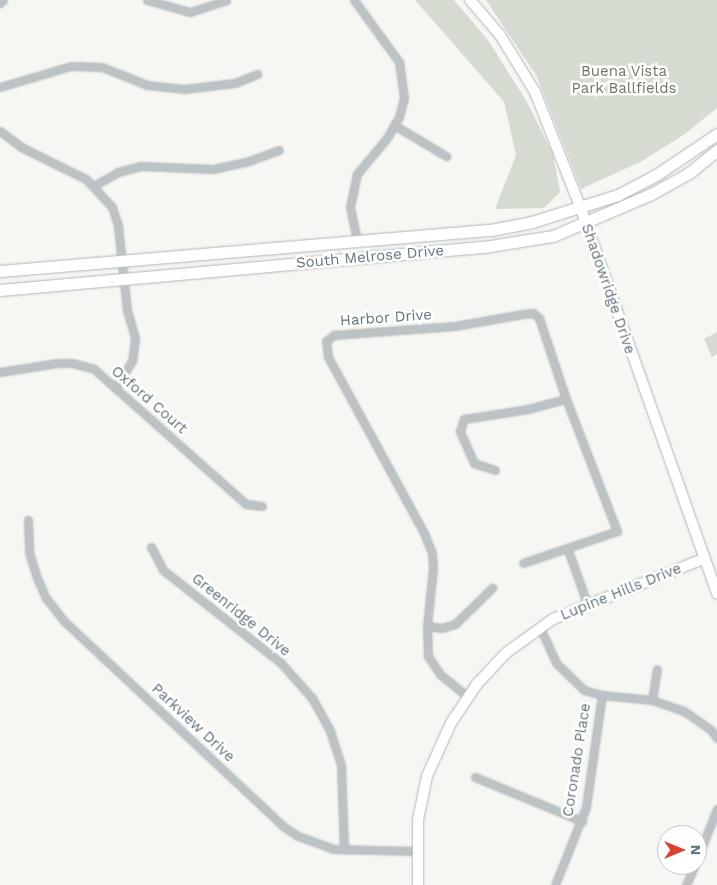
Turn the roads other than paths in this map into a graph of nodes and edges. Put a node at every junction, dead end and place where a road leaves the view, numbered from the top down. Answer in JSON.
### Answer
{"nodes":[{"id":1,"x":3,"y":0,"type":"edge"},
{"id":2,"x":147,"y":0,"type":"edge"},
{"id":3,"x":226,"y":0,"type":"edge"},
{"id":4,"x":354,"y":0,"type":"edge"},
{"id":5,"x":470,"y":0,"type":"edge"},
{"id":6,"x":0,"y":2,"type":"edge"},
{"id":7,"x":257,"y":74,"type":"dead end"},
{"id":8,"x":0,"y":88,"type":"edge"},
{"id":9,"x":394,"y":125,"type":"junction"},
{"id":10,"x":0,"y":131,"type":"edge"},
{"id":11,"x":717,"y":134,"type":"edge"},
{"id":12,"x":279,"y":150,"type":"dead end"},
{"id":13,"x":717,"y":150,"type":"edge"},
{"id":14,"x":446,"y":156,"type":"dead end"},
{"id":15,"x":95,"y":185,"type":"junction"},
{"id":16,"x":581,"y":209,"type":"junction"},
{"id":17,"x":586,"y":224,"type":"junction"},
{"id":18,"x":357,"y":241,"type":"junction"},
{"id":19,"x":123,"y":261,"type":"junction"},
{"id":20,"x":0,"y":271,"type":"edge"},
{"id":21,"x":125,"y":280,"type":"junction"},
{"id":22,"x":0,"y":290,"type":"edge"},
{"id":23,"x":0,"y":372,"type":"edge"},
{"id":24,"x":115,"y":388,"type":"junction"},
{"id":25,"x":566,"y":399,"type":"junction"},
{"id":26,"x":495,"y":470,"type":"dead end"},
{"id":27,"x":262,"y":506,"type":"dead end"},
{"id":28,"x":28,"y":520,"type":"dead end"},
{"id":29,"x":151,"y":547,"type":"dead end"},
{"id":30,"x":568,"y":550,"type":"junction"},
{"id":31,"x":703,"y":560,"type":"junction"},
{"id":32,"x":523,"y":563,"type":"dead end"},
{"id":33,"x":492,"y":588,"type":"dead end"},
{"id":34,"x":717,"y":594,"type":"edge"},
{"id":35,"x":587,"y":603,"type":"junction"},
{"id":36,"x":427,"y":626,"type":"junction"},
{"id":37,"x":540,"y":628,"type":"junction"},
{"id":38,"x":656,"y":669,"type":"dead end"},
{"id":39,"x":602,"y":695,"type":"junction"},
{"id":40,"x":468,"y":696,"type":"junction"},
{"id":41,"x":652,"y":700,"type":"junction"},
{"id":42,"x":717,"y":738,"type":"edge"},
{"id":43,"x":475,"y":777,"type":"dead end"},
{"id":44,"x":717,"y":809,"type":"edge"},
{"id":45,"x":582,"y":821,"type":"junction"},
{"id":46,"x":707,"y":834,"type":"edge"},
{"id":47,"x":344,"y":849,"type":"junction"},
{"id":48,"x":416,"y":851,"type":"junction"},
{"id":49,"x":418,"y":885,"type":"edge"},
{"id":50,"x":555,"y":885,"type":"edge"}],
"edges":[{"from":1,"to":6,"type":"street"},
{"from":2,"to":3,"type":"street"},
{"from":4,"to":9,"type":"street"},
{"from":5,"to":16,"type":"street","name":"Shadowridge Drive"},
{"from":7,"to":8,"type":"street"},
{"from":9,"to":14,"type":"street"},
{"from":9,"to":18,"type":"street"},
{"from":10,"to":15,"type":"street"},
{"from":11,"to":16,"type":"main road","name":"South Melrose Drive"},
{"from":12,"to":15,"type":"street"},
{"from":13,"to":17,"type":"main road","name":"South Melrose Drive"},
{"from":15,"to":19,"type":"street"},
{"from":16,"to":17,"type":"street","name":"Shadowridge Drive"},
{"from":16,"to":18,"type":"main road","name":"South Melrose Drive"},
{"from":17,"to":21,"type":"main road","name":"South Melrose Drive"},
{"from":17,"to":31,"type":"street","name":"Shadowridge Drive"},
{"from":18,"to":19,"type":"main road","name":"South Melrose Drive"},
{"from":19,"to":20,"type":"main road","name":"South Melrose Drive"},
{"from":19,"to":21,"type":"street"},
{"from":21,"to":22,"type":"main road","name":"South Melrose Drive"},
{"from":21,"to":24,"type":"street"},
{"from":23,"to":24,"type":"street","name":"Oxford Court"},
{"from":24,"to":27,"type":"street","name":"Oxford Court"},
{"from":25,"to":26,"type":"street"},
{"from":25,"to":30,"type":"street","name":"Harbor Drive"},
{"from":25,"to":36,"type":"street","name":"Harbor Drive"},
{"from":28,"to":47,"type":"street","name":"Parkview Drive"},
{"from":29,"to":47,"type":"street","name":"Greenridge Drive"},
{"from":30,"to":32,"type":"street","name":"Harbor Drive"},
{"from":30,"to":35,"type":"street"},
{"from":31,"to":34,"type":"street","name":"Shadowridge Drive"},
{"from":31,"to":35,"type":"street","name":"Lupine Hills Drive"},
{"from":33,"to":36,"type":"street"},
{"from":35,"to":37,"type":"street","name":"Lupine Hills Drive"},
{"from":36,"to":40,"type":"street","name":"Harbor Drive"},
{"from":37,"to":39,"type":"street"},
{"from":37,"to":40,"type":"street","name":"Lupine Hills Drive"},
{"from":38,"to":41,"type":"street"},
{"from":39,"to":41,"type":"street"},
{"from":39,"to":45,"type":"street","name":"Coronado Place"},
{"from":40,"to":48,"type":"street","name":"Lupine Hills Drive"},
{"from":41,"to":42,"type":"street"},
{"from":43,"to":45,"type":"street"},
{"from":44,"to":46,"type":"street"},
{"from":45,"to":50,"type":"street","name":"Coronado Place"},
{"from":47,"to":48,"type":"street","name":"Parkview Drive"},
{"from":48,"to":49,"type":"street","name":"Lupine Hills Drive"}]}
